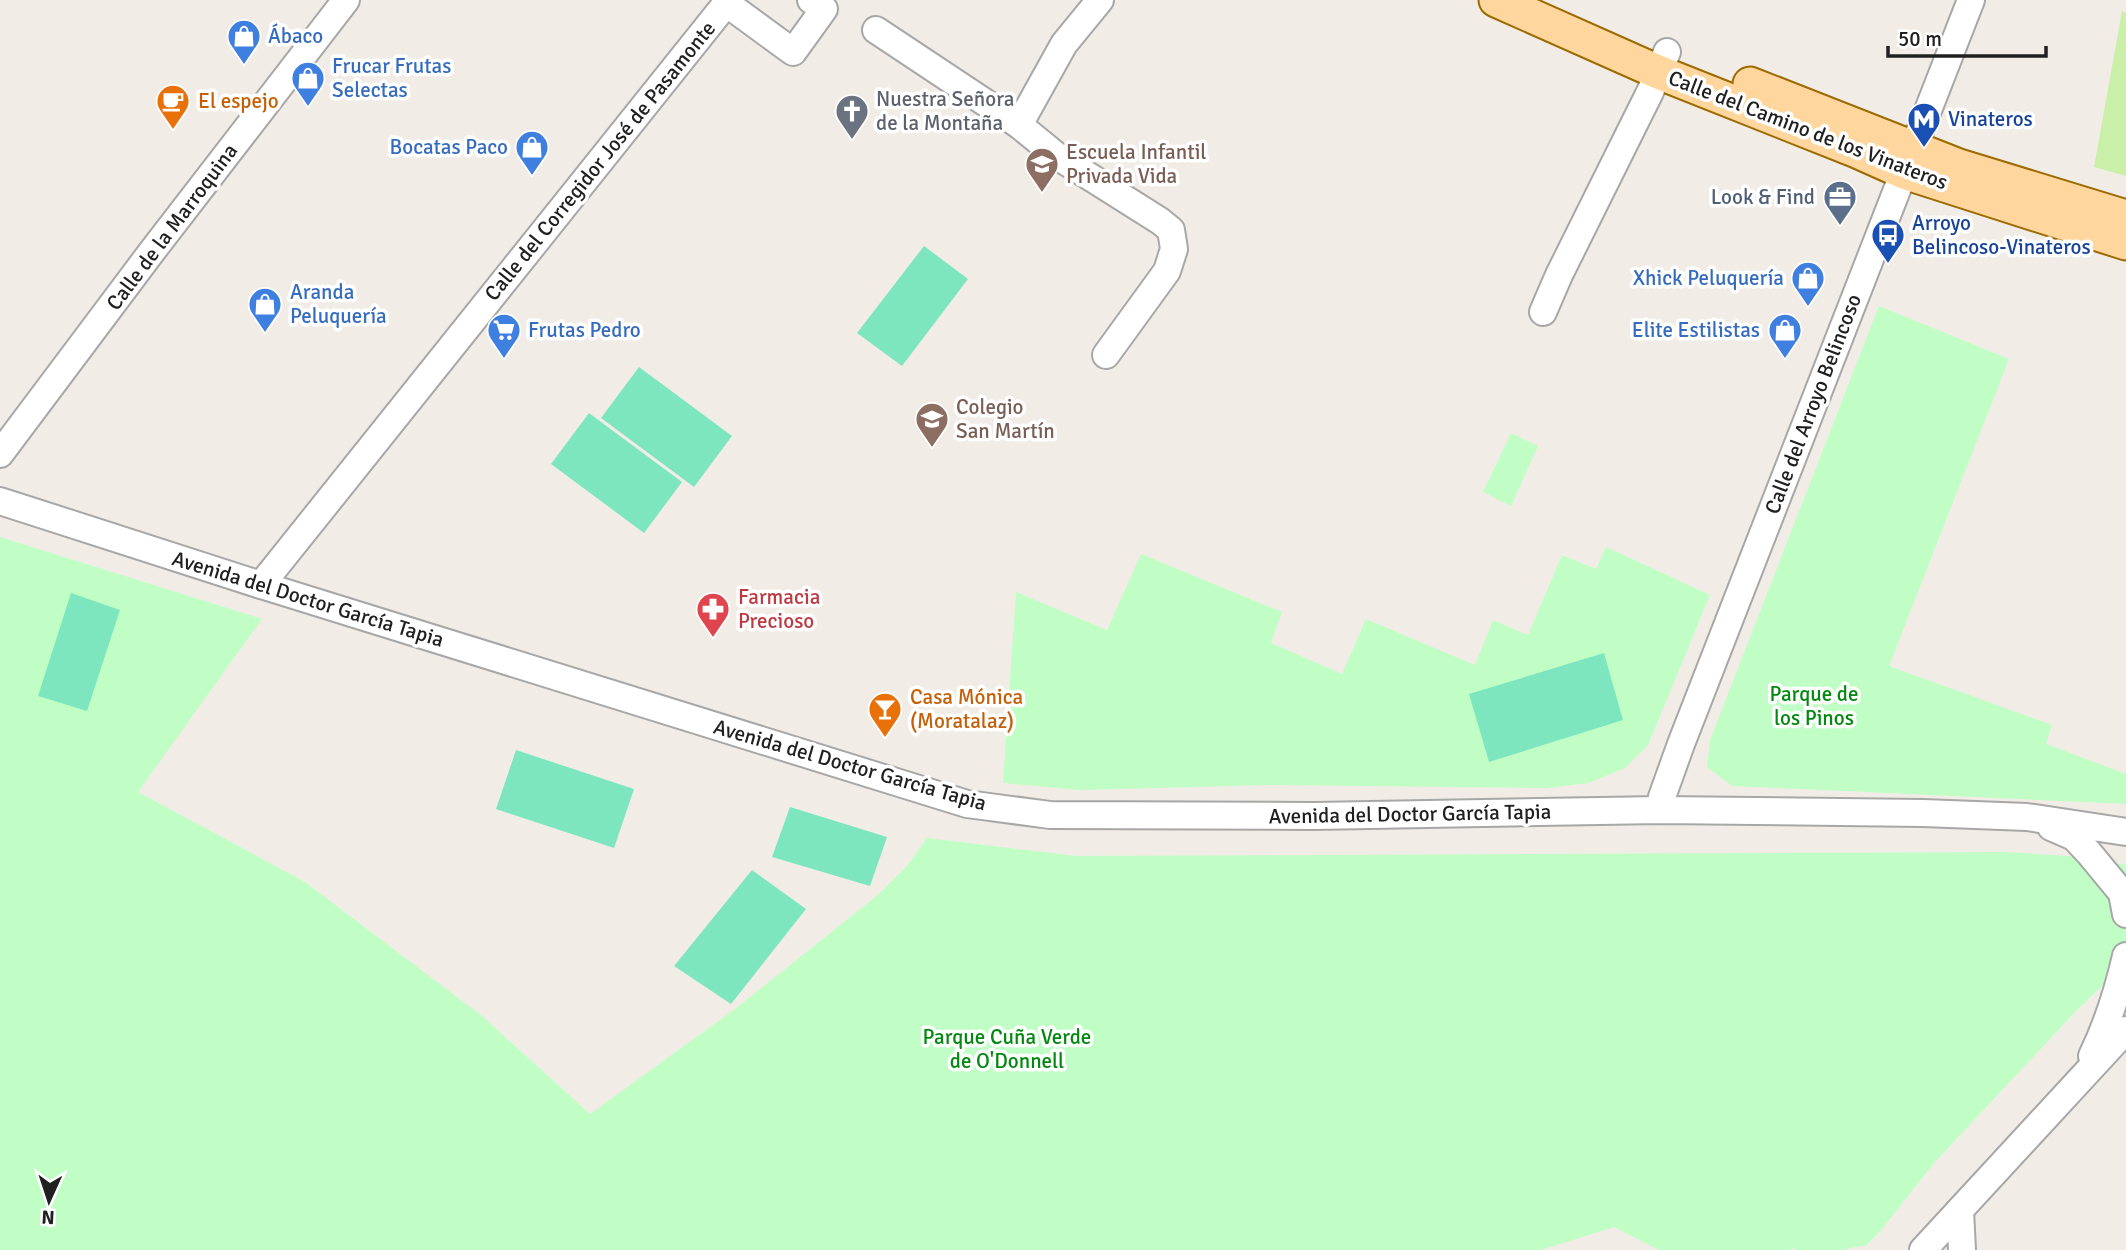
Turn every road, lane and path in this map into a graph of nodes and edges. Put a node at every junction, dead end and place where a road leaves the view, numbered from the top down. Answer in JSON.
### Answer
{"nodes":[{"id":1,"x":346,"y":0,"type":"edge"},
{"id":2,"x":1100,"y":0,"type":"edge"},
{"id":3,"x":1496,"y":0,"type":"edge"},
{"id":4,"x":1551,"y":0,"type":"edge"},
{"id":5,"x":1971,"y":0,"type":"edge"},
{"id":6,"x":728,"y":2,"type":"edge"},
{"id":7,"x":818,"y":5,"type":"edge"},
{"id":8,"x":876,"y":30,"type":"dead end"},
{"id":9,"x":1662,"y":62,"type":"junction"},
{"id":10,"x":1019,"y":125,"type":"junction"},
{"id":11,"x":1908,"y":161,"type":"junction"},
{"id":12,"x":2126,"y":218,"type":"edge"},
{"id":13,"x":2126,"y":243,"type":"edge"},
{"id":14,"x":1543,"y":312,"type":"dead end"},
{"id":15,"x":1106,"y":355,"type":"dead end"},
{"id":16,"x":0,"y":454,"type":"edge"},
{"id":17,"x":0,"y":501,"type":"edge"},
{"id":18,"x":261,"y":585,"type":"junction"},
{"id":19,"x":1660,"y":810,"type":"junction"},
{"id":20,"x":2027,"y":817,"type":"junction"},
{"id":21,"x":2126,"y":832,"type":"edge"},
{"id":22,"x":2126,"y":914,"type":"edge"},
{"id":23,"x":2126,"y":956,"type":"edge"},
{"id":24,"x":2126,"y":1030,"type":"edge"},
{"id":25,"x":2082,"y":1079,"type":"junction"},
{"id":26,"x":1960,"y":1210,"type":"junction"},
{"id":27,"x":1923,"y":1250,"type":"edge"},
{"id":28,"x":1962,"y":1250,"type":"edge"}],
"edges":[{"from":1,"to":16,"type":"street","name":"Calle de la Marroquina"},
{"from":2,"to":10,"type":"street"},
{"from":3,"to":9,"type":"main road","name":"Calle del Camino de los Vinateros"},
{"from":4,"to":9,"type":"main road","name":"Calle del Camino de los Vinateros"},
{"from":5,"to":11,"type":"street","name":"Calle del Arroyo Belincoso"},
{"from":6,"to":7,"type":"street"},
{"from":6,"to":18,"type":"street","name":"Calle del Corregidor José de Pasamonte"},
{"from":8,"to":10,"type":"street"},
{"from":9,"to":11,"type":"main road","name":"Calle del Camino de los Vinateros"},
{"from":9,"to":14,"type":"street"},
{"from":10,"to":15,"type":"street"},
{"from":11,"to":12,"type":"main road","name":"Calle del Camino de los Vinateros"},
{"from":11,"to":13,"type":"main road","name":"Calle del Camino de los Vinateros"},
{"from":11,"to":19,"type":"street","name":"Calle del Arroyo Belincoso"},
{"from":17,"to":18,"type":"street","name":"Avenida del Doctor García Tapia"},
{"from":18,"to":19,"type":"street","name":"Avenida del Doctor García Tapia"},
{"from":19,"to":20,"type":"street","name":"Avenida del Doctor García Tapia"},
{"from":20,"to":21,"type":"street","name":"Avenida del Doctor García Tapia"},
{"from":20,"to":22,"type":"street","name":"Avenida del Doctor García Tapia"},
{"from":23,"to":25,"type":"street"},
{"from":24,"to":25,"type":"street"},
{"from":25,"to":26,"type":"street"},
{"from":26,"to":27,"type":"street"},
{"from":26,"to":28,"type":"street"}]}
